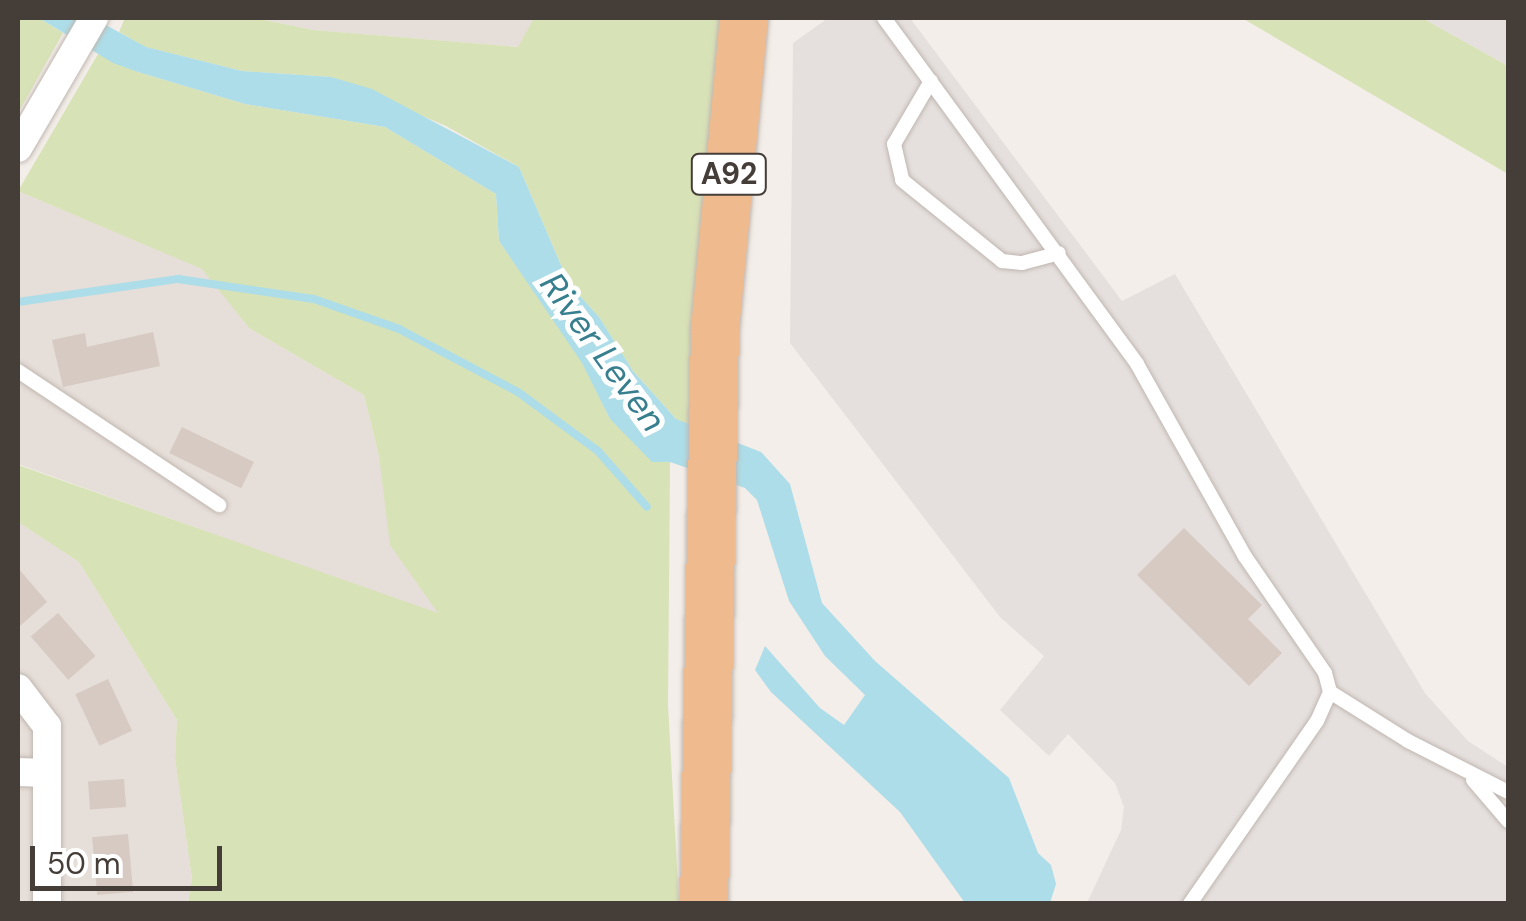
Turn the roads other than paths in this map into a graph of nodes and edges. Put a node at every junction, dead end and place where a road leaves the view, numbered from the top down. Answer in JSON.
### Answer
{"nodes":[{"id":1,"x":94,"y":18,"type":"edge"},
{"id":2,"x":744,"y":18,"type":"edge"},
{"id":3,"x":884,"y":18,"type":"edge"},
{"id":4,"x":930,"y":81,"type":"junction"},
{"id":5,"x":18,"y":148,"type":"edge"},
{"id":6,"x":1059,"y":253,"type":"junction"},
{"id":7,"x":18,"y":371,"type":"edge"},
{"id":8,"x":219,"y":505,"type":"dead end"},
{"id":9,"x":18,"y":688,"type":"edge"},
{"id":10,"x":1330,"y":692,"type":"junction"},
{"id":11,"x":18,"y":772,"type":"edge"},
{"id":12,"x":46,"y":773,"type":"junction"},
{"id":13,"x":1468,"y":774,"type":"junction"},
{"id":14,"x":1508,"y":792,"type":"edge"},
{"id":15,"x":1508,"y":821,"type":"edge"},
{"id":16,"x":47,"y":904,"type":"edge"},
{"id":17,"x":704,"y":904,"type":"edge"},
{"id":18,"x":1190,"y":904,"type":"edge"}],
"edges":[{"from":1,"to":5,"type":"street"},
{"from":2,"to":17,"type":"highway","number":"A92"},
{"from":3,"to":4,"type":"lane"},
{"from":4,"to":6,"type":"lane"},
{"from":4,"to":6,"type":"lane"},
{"from":6,"to":10,"type":"lane"},
{"from":7,"to":8,"type":"lane"},
{"from":9,"to":12,"type":"street"},
{"from":10,"to":13,"type":"lane"},
{"from":10,"to":18,"type":"lane"},
{"from":11,"to":12,"type":"street"},
{"from":12,"to":16,"type":"street"},
{"from":13,"to":14,"type":"lane"},
{"from":13,"to":15,"type":"lane"}]}
